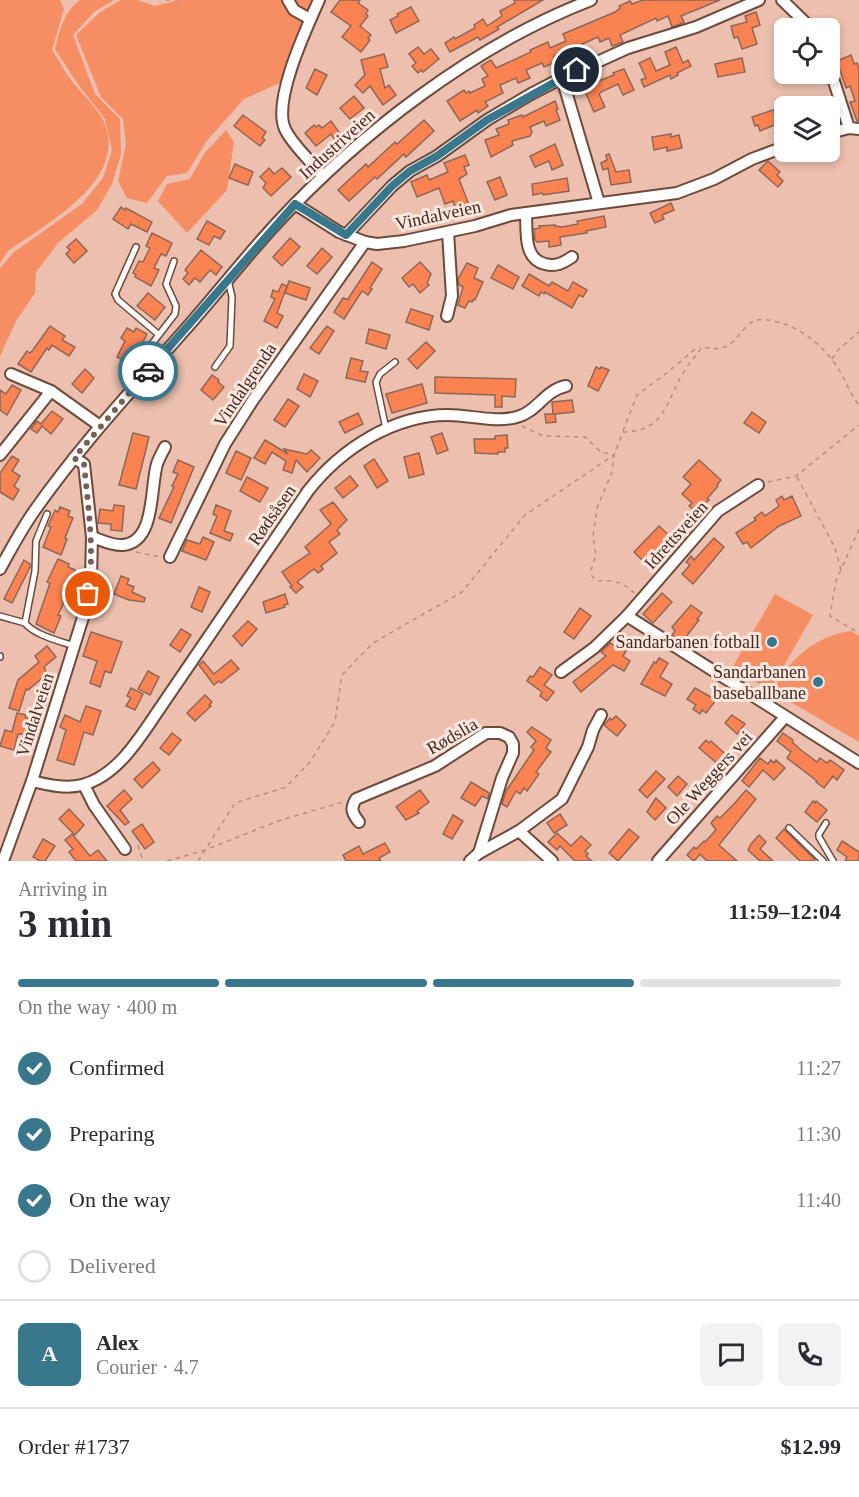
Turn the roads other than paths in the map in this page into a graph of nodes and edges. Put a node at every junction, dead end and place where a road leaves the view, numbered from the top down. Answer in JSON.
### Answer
{"nodes":[{"id":1,"x":288,"y":0,"type":"edge"},
{"id":2,"x":319,"y":0,"type":"edge"},
{"id":3,"x":591,"y":0,"type":"edge"},
{"id":4,"x":759,"y":0,"type":"edge"},
{"id":5,"x":782,"y":0,"type":"edge"},
{"id":6,"x":801,"y":18,"type":"edge"},
{"id":7,"x":310,"y":19,"type":"junction"},
{"id":8,"x":562,"y":78,"type":"junction"},
{"id":9,"x":836,"y":84,"type":"edge"},
{"id":10,"x":854,"y":129,"type":"edge"},
{"id":11,"x":774,"y":151,"type":"edge"},
{"id":12,"x":323,"y":176,"type":"junction"},
{"id":13,"x":598,"y":203,"type":"junction"},
{"id":14,"x":295,"y":204,"type":"junction"},
{"id":15,"x":526,"y":213,"type":"junction"},
{"id":16,"x":448,"y":232,"type":"junction"},
{"id":17,"x":346,"y":235,"type":"junction"},
{"id":18,"x":365,"y":242,"type":"junction"},
{"id":19,"x":136,"y":247,"type":"dead end"},
{"id":20,"x":572,"y":257,"type":"dead end"},
{"id":21,"x":174,"y":261,"type":"dead end"},
{"id":22,"x":228,"y":279,"type":"junction"},
{"id":23,"x":447,"y":316,"type":"dead end"},
{"id":24,"x":158,"y":334,"type":"junction"},
{"id":25,"x":395,"y":362,"type":"dead end"},
{"id":26,"x":215,"y":367,"type":"dead end"},
{"id":27,"x":11,"y":374,"type":"dead end"},
{"id":28,"x":142,"y":378,"type":"junction"},
{"id":29,"x":566,"y":386,"type":"dead end"},
{"id":30,"x":51,"y":391,"type":"junction"},
{"id":31,"x":100,"y":426,"type":"junction"},
{"id":32,"x":386,"y":429,"type":"junction"},
{"id":33,"x":165,"y":447,"type":"dead end"},
{"id":34,"x":0,"y":455,"type":"edge"},
{"id":35,"x":74,"y":458,"type":"junction"},
{"id":36,"x":758,"y":485,"type":"road end"},
{"id":37,"x":47,"y":514,"type":"dead end"},
{"id":38,"x":92,"y":537,"type":"junction"},
{"id":39,"x":170,"y":557,"type":"road end"},
{"id":40,"x":0,"y":568,"type":"edge"},
{"id":41,"x":0,"y":616,"type":"edge"},
{"id":42,"x":627,"y":616,"type":"junction"},
{"id":43,"x":25,"y":623,"type":"junction"},
{"id":44,"x":74,"y":646,"type":"junction"},
{"id":45,"x":561,"y":672,"type":"dead end"},
{"id":46,"x":601,"y":715,"type":"dead end"},
{"id":47,"x":785,"y":717,"type":"junction"},
{"id":48,"x":859,"y":763,"type":"edge"},
{"id":49,"x":32,"y":782,"type":"junction"},
{"id":50,"x":84,"y":785,"type":"junction"},
{"id":51,"x":359,"y":822,"type":"dead end"},
{"id":52,"x":826,"y":823,"type":"dead end"},
{"id":53,"x":789,"y":828,"type":"dead end"},
{"id":54,"x":519,"y":831,"type":"junction"},
{"id":55,"x":125,"y":849,"type":"dead end"},
{"id":56,"x":479,"y":853,"type":"junction"},
{"id":57,"x":3,"y":861,"type":"edge"},
{"id":58,"x":470,"y":861,"type":"edge"},
{"id":59,"x":552,"y":861,"type":"edge"},
{"id":60,"x":658,"y":861,"type":"edge"},
{"id":61,"x":823,"y":861,"type":"edge"},
{"id":62,"x":833,"y":861,"type":"edge"}],
"edges":[{"from":1,"to":7,"type":"street"},
{"from":2,"to":7,"type":"street"},
{"from":3,"to":12,"type":"street","name":"Industriveien"},
{"from":4,"to":8,"type":"street"},
{"from":5,"to":6,"type":"street"},
{"from":7,"to":12,"type":"street"},
{"from":8,"to":13,"type":"street"},
{"from":8,"to":17,"type":"street"},
{"from":9,"to":10,"type":"street"},
{"from":11,"to":13,"type":"street","name":"Vindalveien"},
{"from":12,"to":14,"type":"street","name":"Industriveien"},
{"from":13,"to":15,"type":"street","name":"Vindalveien"},
{"from":14,"to":17,"type":"street","name":"Vindalveien"},
{"from":14,"to":22,"type":"street","name":"Industriveien"},
{"from":15,"to":16,"type":"street","name":"Vindalveien"},
{"from":15,"to":20,"type":"street"},
{"from":16,"to":18,"type":"street","name":"Vindalveien"},
{"from":16,"to":23,"type":"street"},
{"from":17,"to":18,"type":"street","name":"Vindalveien"},
{"from":18,"to":39,"type":"street","name":"Vindalgrenda"},
{"from":19,"to":24,"type":"lane"},
{"from":21,"to":24,"type":"lane"},
{"from":22,"to":26,"type":"lane"},
{"from":22,"to":28,"type":"street","name":"Industriveien"},
{"from":24,"to":28,"type":"lane"},
{"from":25,"to":32,"type":"lane"},
{"from":27,"to":30,"type":"street"},
{"from":28,"to":31,"type":"street","name":"Industriveien"},
{"from":29,"to":32,"type":"street","name":"Rødsåsen"},
{"from":30,"to":31,"type":"street"},
{"from":30,"to":34,"type":"street"},
{"from":31,"to":35,"type":"street","name":"Industriveien"},
{"from":32,"to":50,"type":"street","name":"Rødsåsen"},
{"from":33,"to":38,"type":"street"},
{"from":35,"to":38,"type":"street","name":"Vindalveien"},
{"from":35,"to":40,"type":"street","name":"Industriveien"},
{"from":36,"to":42,"type":"street","name":"Idrettsveien"},
{"from":37,"to":43,"type":"lane"},
{"from":38,"to":44,"type":"street","name":"Vindalveien"},
{"from":41,"to":43,"type":"lane"},
{"from":42,"to":45,"type":"street","name":"Idrettsveien"},
{"from":42,"to":47,"type":"street"},
{"from":43,"to":44,"type":"lane"},
{"from":44,"to":49,"type":"street","name":"Vindalveien"},
{"from":46,"to":54,"type":"street"},
{"from":47,"to":48,"type":"street"},
{"from":47,"to":60,"type":"street","name":"Ole Weggers vei"},
{"from":49,"to":50,"type":"street"},
{"from":49,"to":57,"type":"street","name":"Vindalveien"},
{"from":50,"to":55,"type":"street"},
{"from":51,"to":56,"type":"street","name":"Rødslia"},
{"from":52,"to":62,"type":"lane"},
{"from":53,"to":61,"type":"lane"},
{"from":54,"to":56,"type":"street"},
{"from":54,"to":59,"type":"street"},
{"from":56,"to":58,"type":"street"}]}
